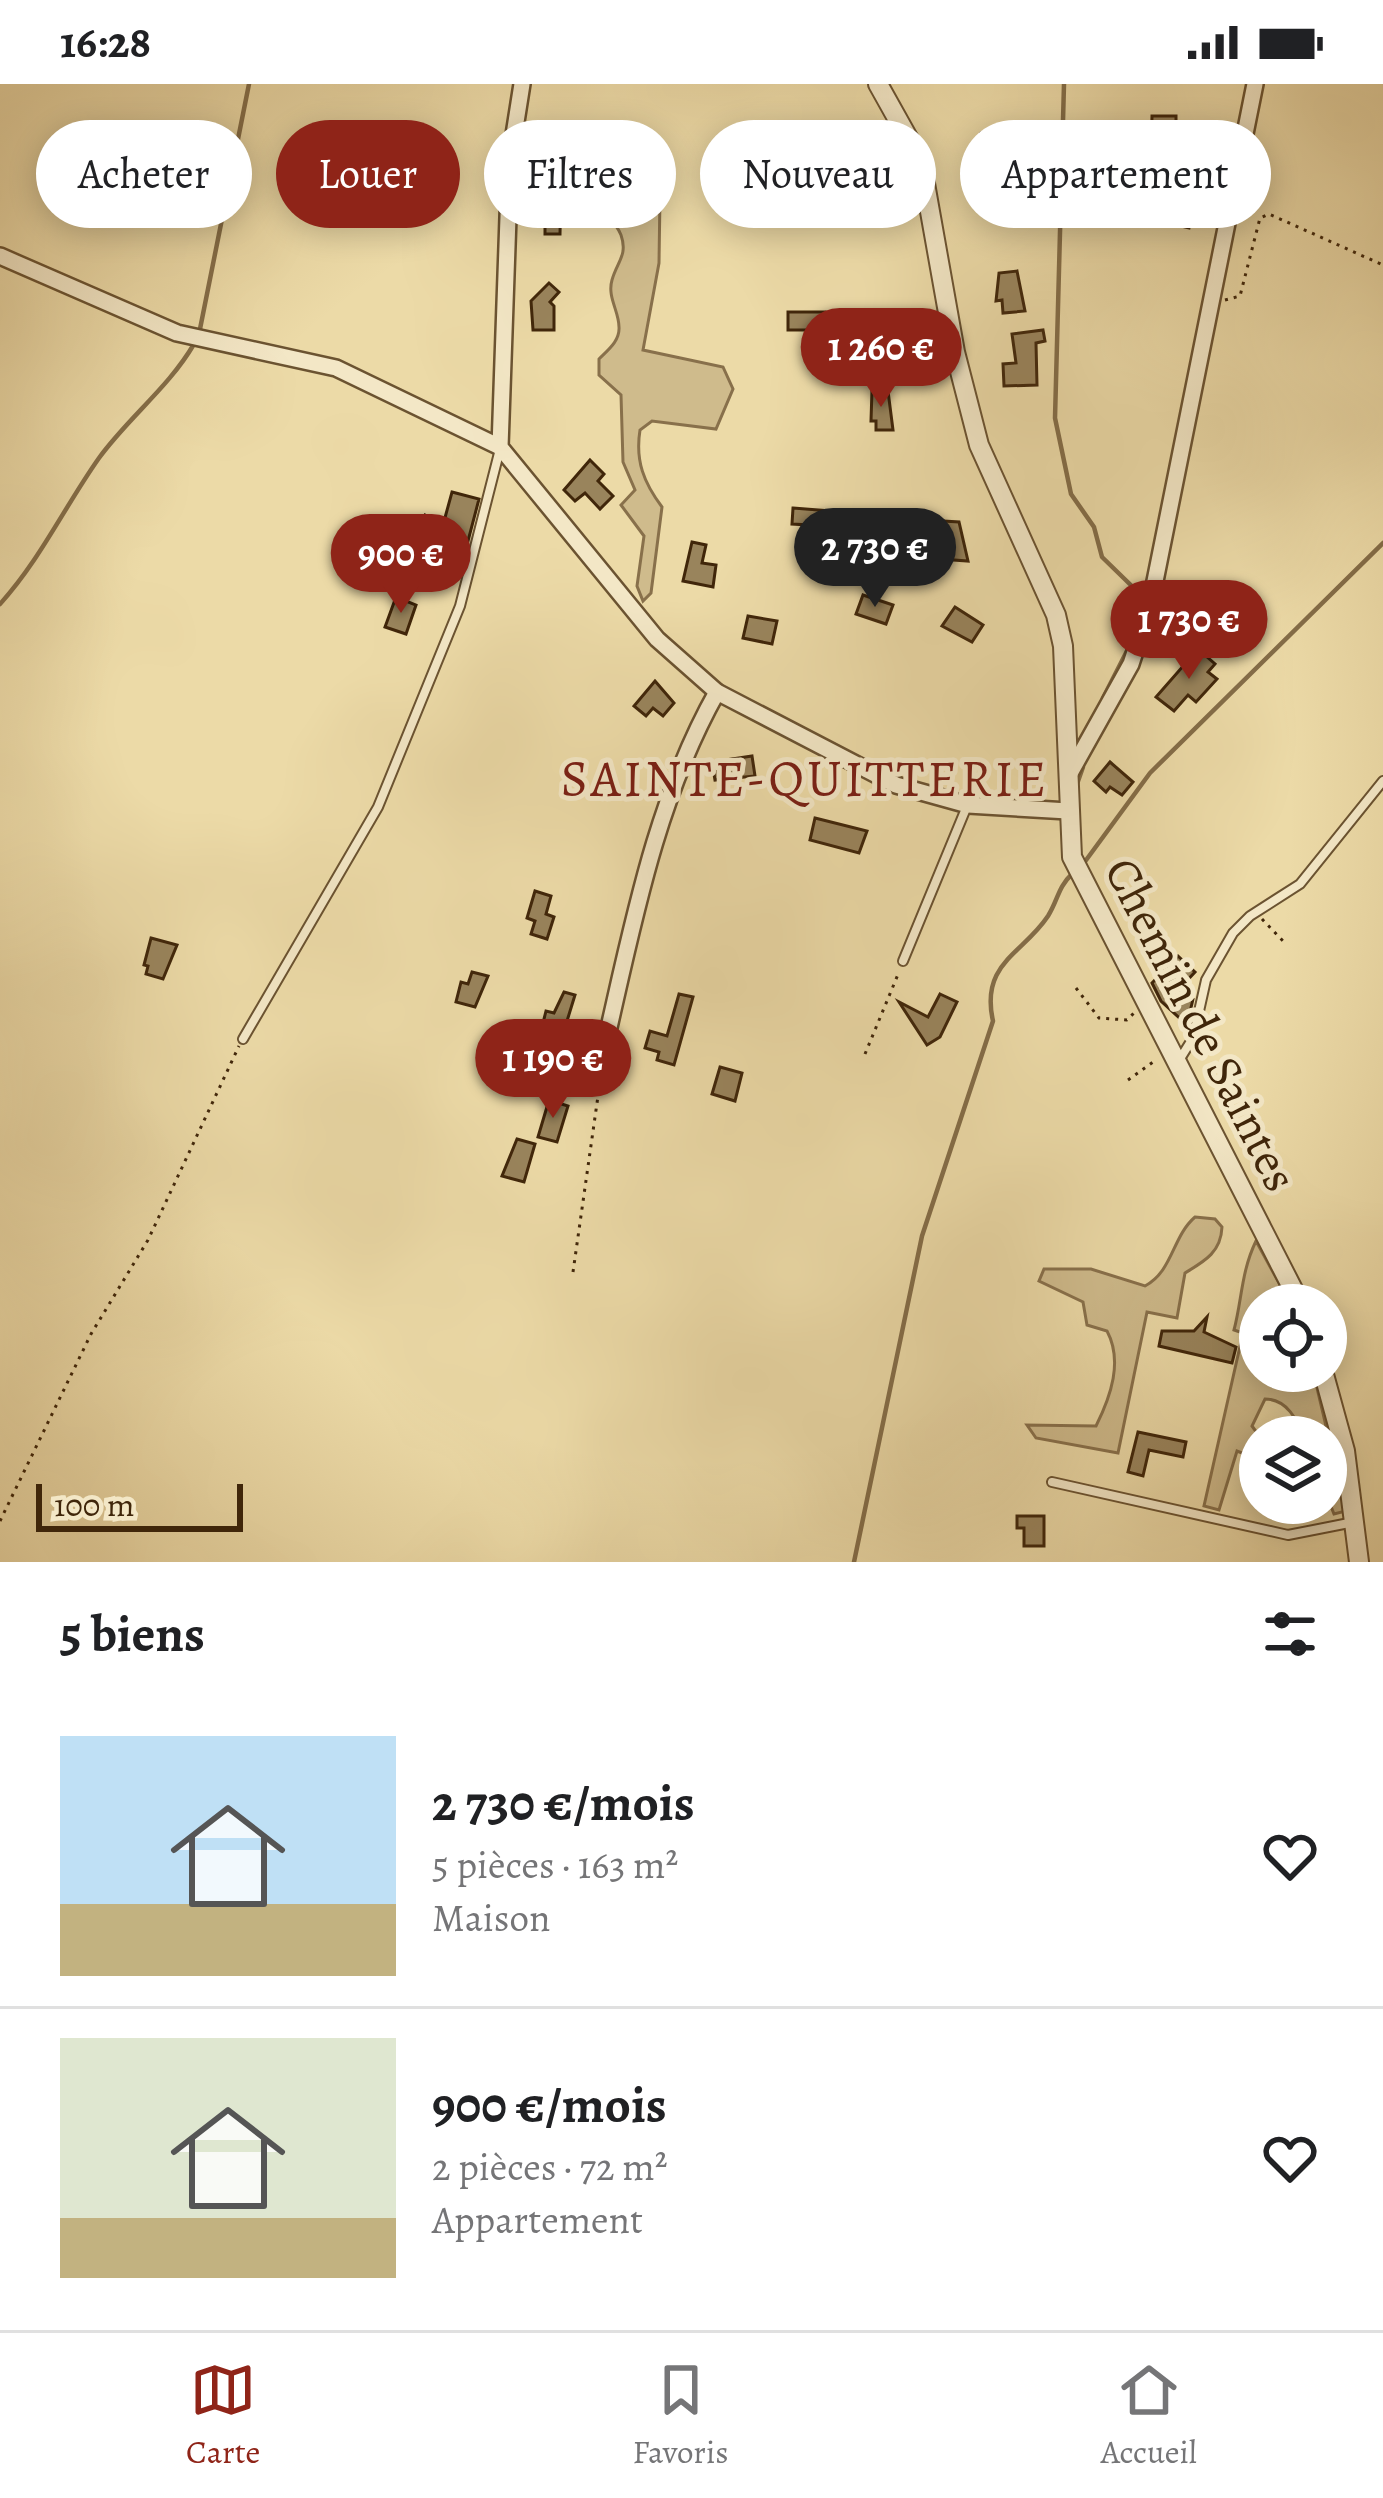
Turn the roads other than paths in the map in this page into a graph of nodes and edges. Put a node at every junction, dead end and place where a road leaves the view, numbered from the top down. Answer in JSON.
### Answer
{"nodes":[{"id":1,"x":521,"y":84,"type":"edge"},
{"id":2,"x":878,"y":84,"type":"edge"},
{"id":3,"x":1255,"y":84,"type":"edge"},
{"id":4,"x":0,"y":256,"type":"edge"},
{"id":5,"x":500,"y":447,"type":"junction"},
{"id":6,"x":717,"y":692,"type":"junction"},
{"id":7,"x":1067,"y":778,"type":"junction"},
{"id":8,"x":1383,"y":781,"type":"edge"},
{"id":9,"x":968,"y":805,"type":"junction"},
{"id":10,"x":1068,"y":811,"type":"junction"},
{"id":11,"x":903,"y":961,"type":"road end"},
{"id":12,"x":243,"y":1039,"type":"road end"},
{"id":13,"x":1174,"y":1057,"type":"junction"},
{"id":14,"x":574,"y":1082,"type":"dead end"},
{"id":15,"x":1290,"y":1284,"type":"edge"},
{"id":16,"x":1329,"y":1392,"type":"edge"},
{"id":17,"x":1052,"y":1482,"type":"dead end"},
{"id":18,"x":1354,"y":1522,"type":"junction"},
{"id":19,"x":1359,"y":1562,"type":"edge"}],
"edges":[{"from":1,"to":5,"type":"street"},
{"from":2,"to":7,"type":"street","name":"Chemin de Saintes"},
{"from":3,"to":7,"type":"street"},
{"from":4,"to":5,"type":"street"},
{"from":5,"to":6,"type":"street"},
{"from":5,"to":12,"type":"lane"},
{"from":6,"to":9,"type":"street"},
{"from":6,"to":14,"type":"street"},
{"from":7,"to":10,"type":"street","name":"Chemin de Saintes"},
{"from":8,"to":13,"type":"lane"},
{"from":9,"to":10,"type":"street"},
{"from":9,"to":11,"type":"lane"},
{"from":10,"to":13,"type":"street","name":"Chemin de Saintes"},
{"from":13,"to":15,"type":"street","name":"Chemin de Saintes"},
{"from":16,"to":18,"type":"street"},
{"from":17,"to":18,"type":"lane"},
{"from":18,"to":19,"type":"street"}]}
